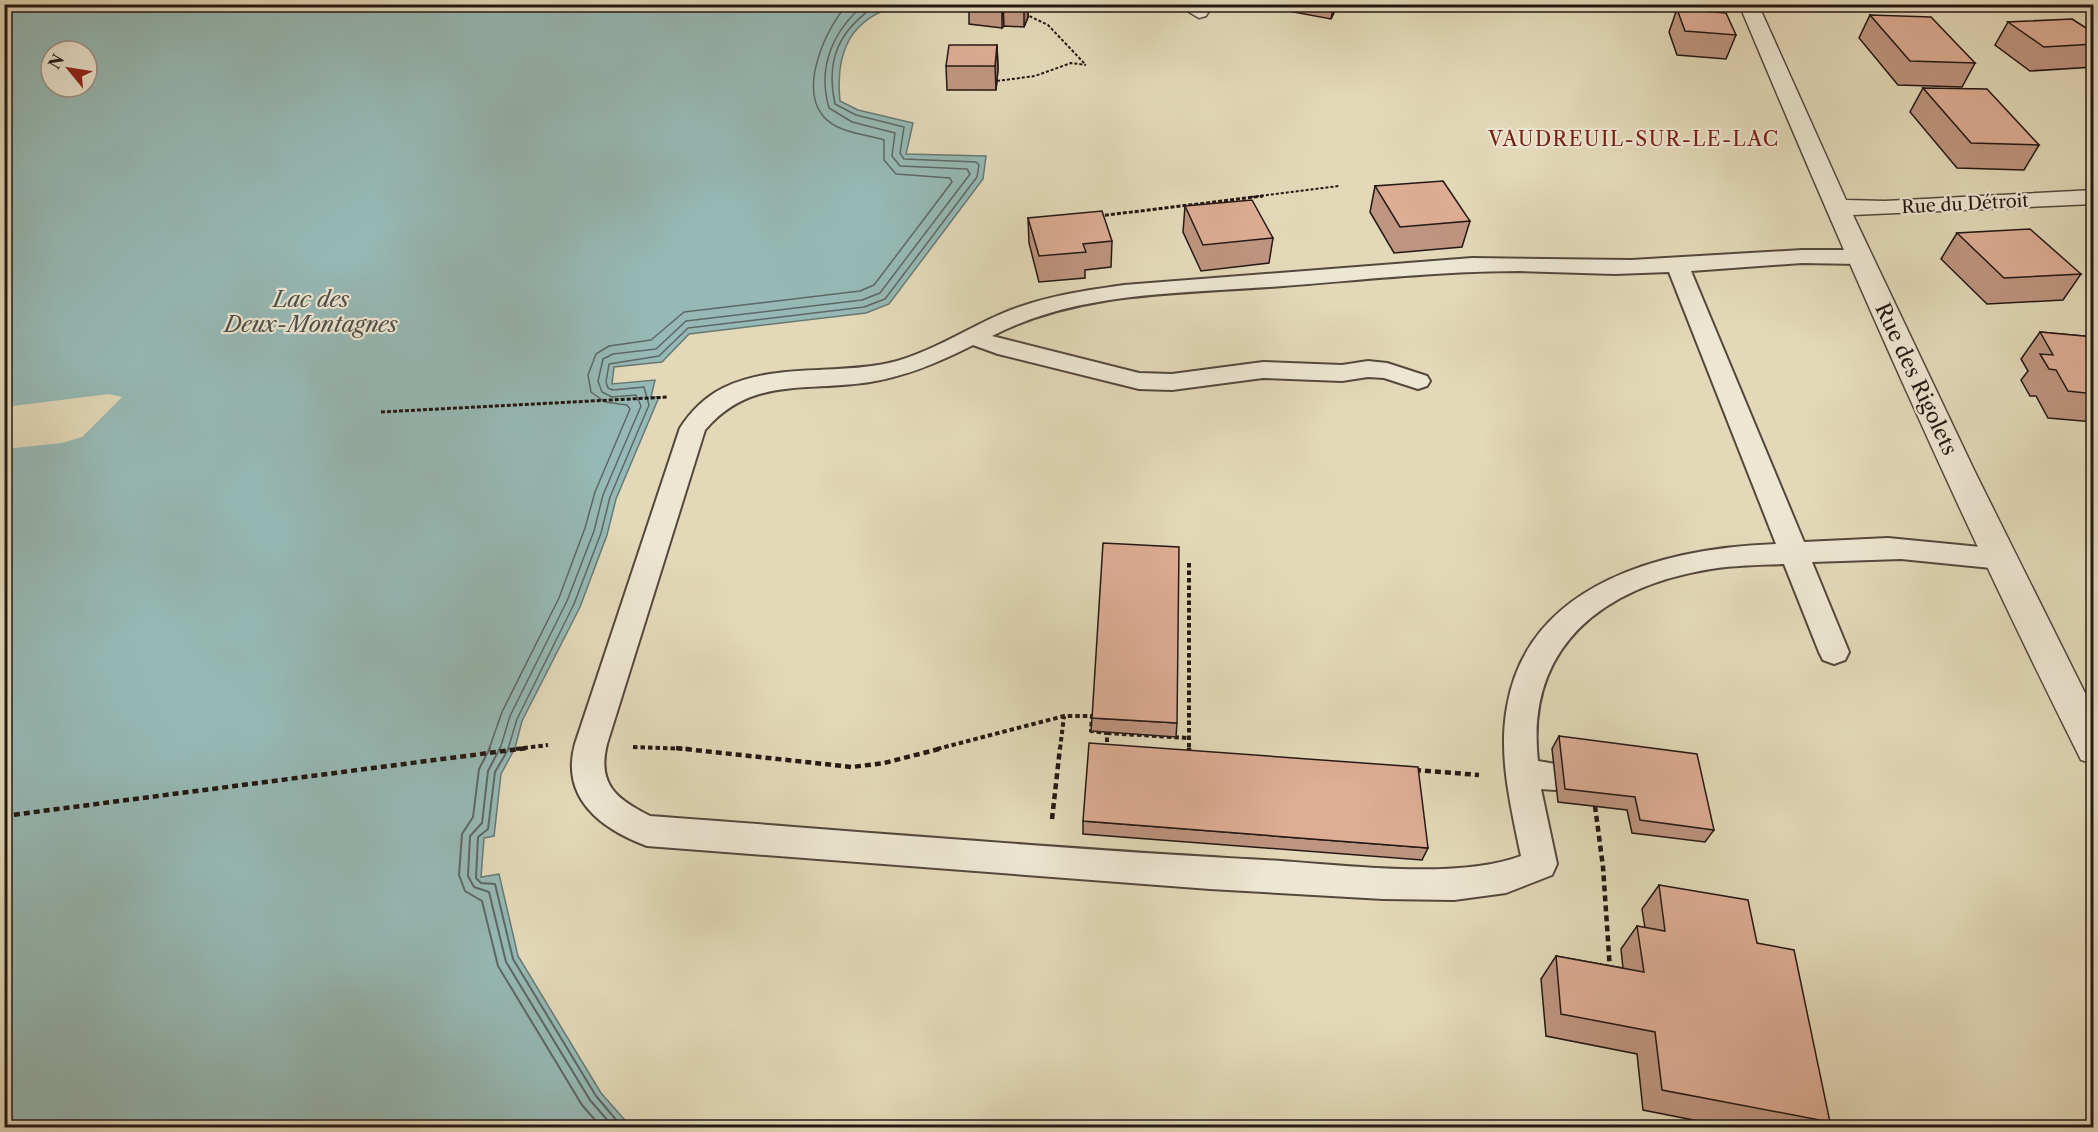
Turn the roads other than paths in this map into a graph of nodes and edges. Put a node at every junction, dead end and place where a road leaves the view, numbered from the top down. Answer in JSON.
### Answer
{"nodes":[{"id":1,"x":1748,"y":4,"type":"edge"},
{"id":2,"x":1812,"y":4,"type":"edge"},
{"id":3,"x":1966,"y":4,"type":"edge"},
{"id":4,"x":2094,"y":197,"type":"edge"},
{"id":5,"x":1837,"y":207,"type":"junction"},
{"id":6,"x":1860,"y":257,"type":"junction"},
{"id":7,"x":1678,"y":266,"type":"junction"},
{"id":8,"x":972,"y":337,"type":"junction"},
{"id":9,"x":1418,"y":381,"type":"dead end"},
{"id":10,"x":1793,"y":553,"type":"junction"},
{"id":11,"x":2001,"y":559,"type":"junction"},
{"id":12,"x":1834,"y":652,"type":"dead end"},
{"id":13,"x":2094,"y":748,"type":"edge"},
{"id":14,"x":1522,"y":773,"type":"junction"},
{"id":15,"x":1555,"y":776,"type":"dead end"}],
"edges":[{"from":1,"to":5,"type":"street","name":"Rue des Rigolets"},
{"from":2,"to":3,"type":"street"},
{"from":4,"to":5,"type":"street","name":"Rue du Détroit"},
{"from":5,"to":6,"type":"street","name":"Rue des Rigolets"},
{"from":6,"to":7,"type":"lane"},
{"from":6,"to":11,"type":"street","name":"Rue des Rigolets"},
{"from":7,"to":8,"type":"lane"},
{"from":7,"to":10,"type":"lane"},
{"from":8,"to":9,"type":"lane"},
{"from":8,"to":14,"type":"lane"},
{"from":10,"to":11,"type":"lane"},
{"from":10,"to":12,"type":"lane"},
{"from":10,"to":14,"type":"lane"},
{"from":11,"to":13,"type":"street","name":"Rue des Rigolets"},
{"from":14,"to":15,"type":"lane"}]}
